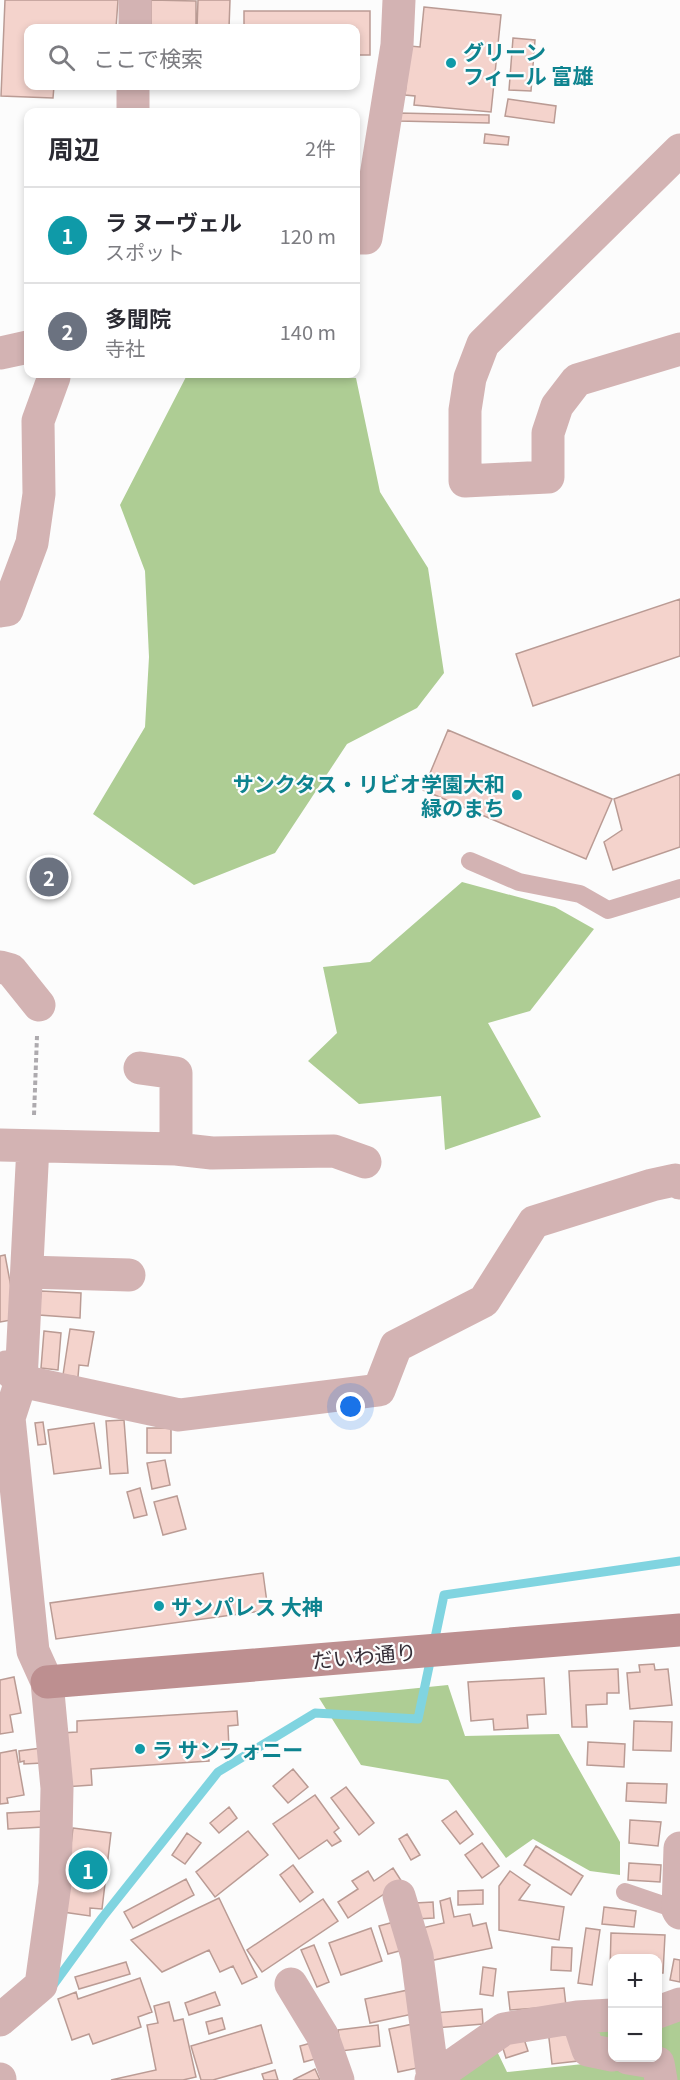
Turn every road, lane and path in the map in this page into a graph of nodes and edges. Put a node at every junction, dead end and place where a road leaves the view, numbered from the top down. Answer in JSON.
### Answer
{"nodes":[{"id":1,"x":135,"y":0,"type":"edge"},
{"id":2,"x":399,"y":0,"type":"edge"},
{"id":3,"x":135,"y":24,"type":"edge"},
{"id":4,"x":133,"y":90,"type":"edge"},
{"id":5,"x":132,"y":108,"type":"edge"},
{"id":6,"x":680,"y":150,"type":"edge"},
{"id":7,"x":360,"y":238,"type":"edge"},
{"id":8,"x":24,"y":348,"type":"edge"},
{"id":9,"x":680,"y":349,"type":"edge"},
{"id":10,"x":0,"y":353,"type":"edge"},
{"id":11,"x":54,"y":378,"type":"edge"},
{"id":12,"x":0,"y":611,"type":"edge"},
{"id":13,"x":470,"y":861,"type":"dead end"},
{"id":14,"x":680,"y":888,"type":"edge"},
{"id":15,"x":0,"y":967,"type":"edge"},
{"id":16,"x":39,"y":1005,"type":"joint"},
{"id":17,"x":140,"y":1068,"type":"dead end"},
{"id":18,"x":0,"y":1145,"type":"edge"},
{"id":19,"x":33,"y":1146,"type":"junction"},
{"id":20,"x":176,"y":1149,"type":"junction"},
{"id":21,"x":366,"y":1162,"type":"dead end"},
{"id":22,"x":680,"y":1183,"type":"edge"},
{"id":23,"x":27,"y":1272,"type":"junction"},
{"id":24,"x":129,"y":1275,"type":"dead end"},
{"id":25,"x":10,"y":1371,"type":"edge"},
{"id":26,"x":680,"y":1630,"type":"edge"},
{"id":27,"x":47,"y":1682,"type":"junction"},
{"id":28,"x":680,"y":1848,"type":"edge"},
{"id":29,"x":625,"y":1892,"type":"dead end"},
{"id":30,"x":399,"y":1896,"type":"dead end"},
{"id":31,"x":679,"y":1911,"type":"edge"},
{"id":32,"x":291,"y":1984,"type":"dead end"},
{"id":33,"x":680,"y":2004,"type":"edge"},
{"id":34,"x":662,"y":2010,"type":"edge"},
{"id":35,"x":608,"y":2015,"type":"edge"},
{"id":36,"x":577,"y":2017,"type":"junction"},
{"id":37,"x":0,"y":2020,"type":"edge"},
{"id":38,"x":608,"y":2054,"type":"edge"},
{"id":39,"x":652,"y":2062,"type":"edge"},
{"id":40,"x":432,"y":2079,"type":"edge"},
{"id":41,"x":338,"y":2080,"type":"edge"},
{"id":42,"x":660,"y":2080,"type":"edge"}],
"edges":[{"from":1,"to":3,"type":"street"},
{"from":2,"to":7,"type":"street"},
{"from":4,"to":5,"type":"street"},
{"from":6,"to":9,"type":"street"},
{"from":8,"to":10,"type":"street"},
{"from":11,"to":12,"type":"street"},
{"from":13,"to":14,"type":"lane"},
{"from":15,"to":16,"type":"street"},
{"from":16,"to":19,"type":"path"},
{"from":17,"to":20,"type":"street"},
{"from":18,"to":19,"type":"street"},
{"from":19,"to":20,"type":"street"},
{"from":19,"to":23,"type":"street"},
{"from":20,"to":21,"type":"street"},
{"from":22,"to":25,"type":"street"},
{"from":23,"to":24,"type":"street"},
{"from":23,"to":25,"type":"street"},
{"from":25,"to":27,"type":"street"},
{"from":26,"to":27,"type":"street","name":"だいわ通り"},
{"from":27,"to":37,"type":"street"},
{"from":28,"to":31,"type":"street"},
{"from":29,"to":31,"type":"lane"},
{"from":30,"to":40,"type":"street"},
{"from":32,"to":41,"type":"street"},
{"from":33,"to":34,"type":"street"},
{"from":35,"to":36,"type":"street"},
{"from":36,"to":38,"type":"street"},
{"from":36,"to":40,"type":"street"},
{"from":39,"to":42,"type":"street"}]}
